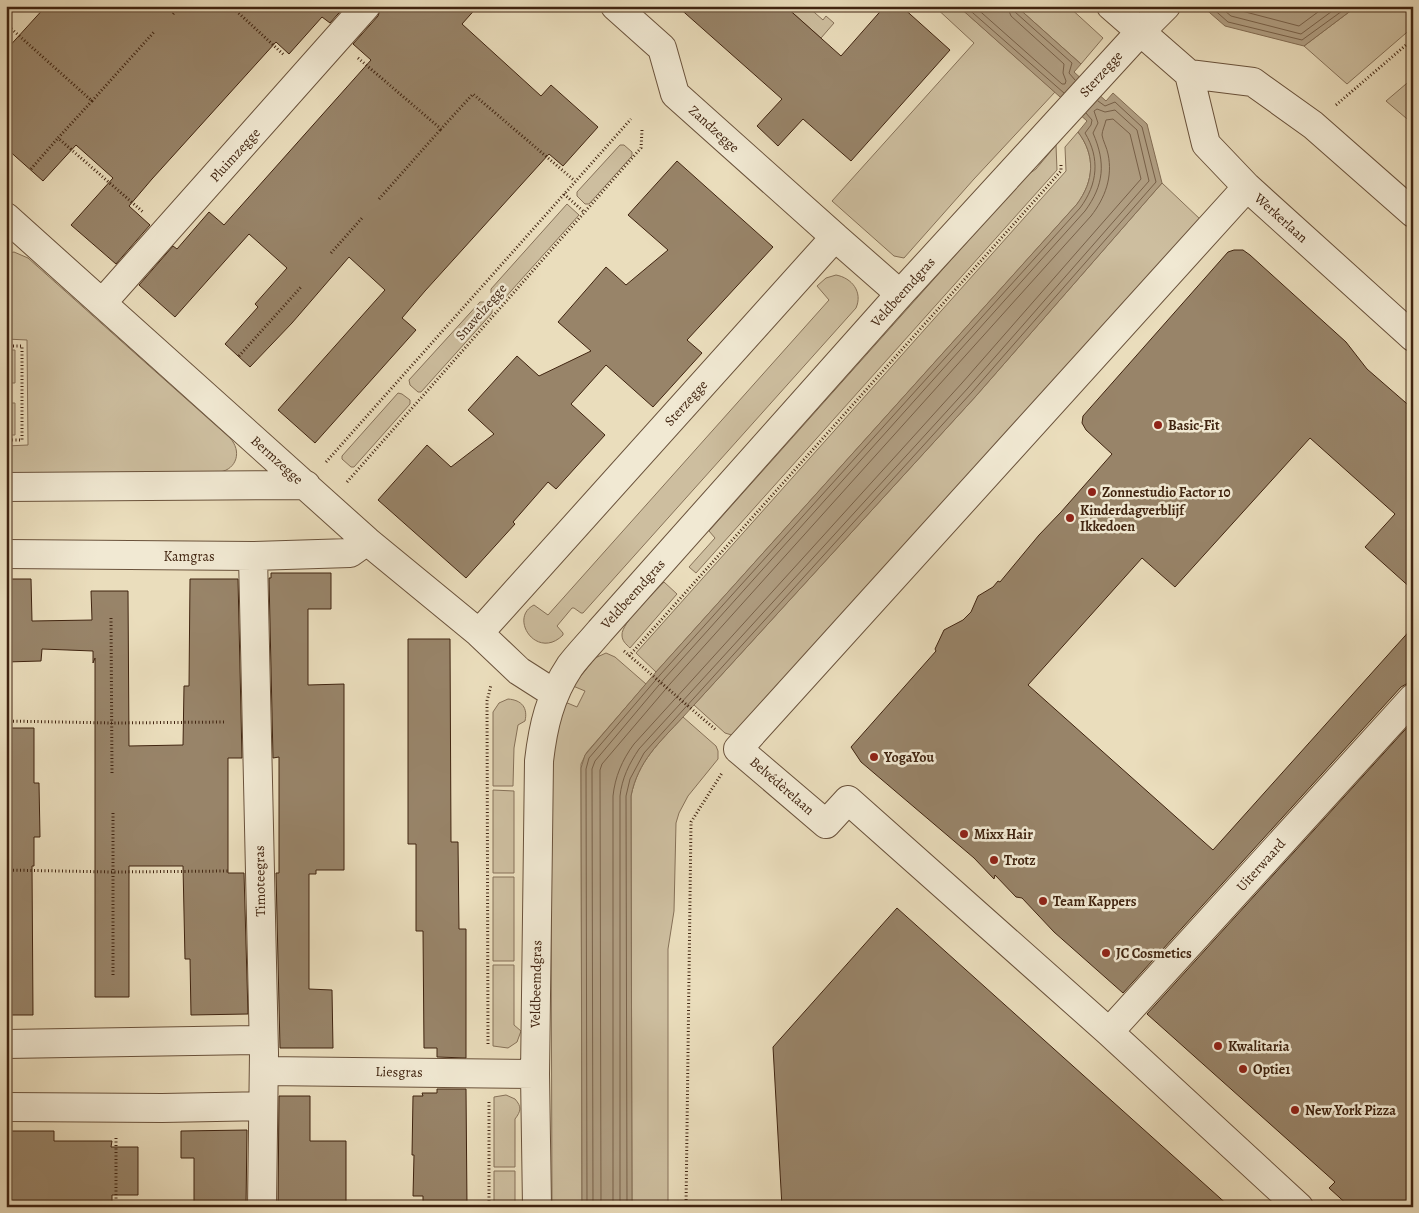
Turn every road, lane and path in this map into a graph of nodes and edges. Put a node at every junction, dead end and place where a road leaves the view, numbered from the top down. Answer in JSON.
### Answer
{"nodes":[{"id":1,"x":180,"y":6,"type":"edge"},
{"id":2,"x":231,"y":6,"type":"edge"},
{"id":3,"x":366,"y":6,"type":"edge"},
{"id":4,"x":615,"y":6,"type":"edge"},
{"id":5,"x":1111,"y":6,"type":"edge"},
{"id":6,"x":1166,"y":6,"type":"edge"},
{"id":7,"x":173,"y":14,"type":"dead end"},
{"id":8,"x":6,"y":24,"type":"edge"},
{"id":9,"x":154,"y":32,"type":"dead end"},
{"id":10,"x":1140,"y":32,"type":"junction"},
{"id":11,"x":1413,"y":39,"type":"edge"},
{"id":12,"x":337,"y":40,"type":"junction"},
{"id":13,"x":1189,"y":74,"type":"junction"},
{"id":14,"x":306,"y":75,"type":"junction"},
{"id":15,"x":92,"y":101,"type":"junction"},
{"id":16,"x":1066,"y":112,"type":"joint"},
{"id":17,"x":631,"y":119,"type":"dead end"},
{"id":18,"x":1313,"y":125,"type":"junction"},
{"id":19,"x":441,"y":129,"type":"junction"},
{"id":20,"x":642,"y":130,"type":"dead end"},
{"id":21,"x":58,"y":138,"type":"junction"},
{"id":22,"x":1061,"y":162,"type":"dead end"},
{"id":23,"x":31,"y":169,"type":"dead end"},
{"id":24,"x":575,"y":181,"type":"junction"},
{"id":25,"x":1247,"y":187,"type":"junction"},
{"id":26,"x":564,"y":194,"type":"junction"},
{"id":27,"x":379,"y":199,"type":"dead end"},
{"id":28,"x":584,"y":212,"type":"junction"},
{"id":29,"x":1413,"y":213,"type":"edge"},
{"id":30,"x":6,"y":217,"type":"edge"},
{"id":31,"x":362,"y":218,"type":"dead end"},
{"id":32,"x":167,"y":231,"type":"junction"},
{"id":33,"x":835,"y":237,"type":"junction"},
{"id":34,"x":331,"y":252,"type":"dead end"},
{"id":35,"x":301,"y":287,"type":"dead end"},
{"id":36,"x":900,"y":294,"type":"junction"},
{"id":37,"x":102,"y":303,"type":"junction"},
{"id":38,"x":1413,"y":337,"type":"edge"},
{"id":39,"x":6,"y":346,"type":"edge"},
{"id":40,"x":239,"y":356,"type":"dead end"},
{"id":41,"x":6,"y":440,"type":"edge"},
{"id":42,"x":306,"y":485,"type":"junction"},
{"id":43,"x":6,"y":487,"type":"edge"},
{"id":44,"x":327,"y":505,"type":"junction"},
{"id":45,"x":367,"y":541,"type":"junction"},
{"id":46,"x":6,"y":554,"type":"edge"},
{"id":47,"x":253,"y":556,"type":"junction"},
{"id":48,"x":111,"y":618,"type":"dead end"},
{"id":49,"x":479,"y":633,"type":"junction"},
{"id":50,"x":500,"y":653,"type":"junction"},
{"id":51,"x":554,"y":694,"type":"junction"},
{"id":52,"x":1413,"y":698,"type":"edge"},
{"id":53,"x":700,"y":717,"type":"dead end"},
{"id":54,"x":6,"y":721,"type":"edge"},
{"id":55,"x":257,"y":722,"type":"junction"},
{"id":56,"x":112,"y":723,"type":"junction"},
{"id":57,"x":738,"y":749,"type":"junction"},
{"id":58,"x":112,"y":773,"type":"dead end"},
{"id":59,"x":113,"y":813,"type":"dead end"},
{"id":60,"x":6,"y":870,"type":"edge"},
{"id":61,"x":259,"y":871,"type":"junction"},
{"id":62,"x":112,"y":872,"type":"junction"},
{"id":63,"x":113,"y":976,"type":"dead end"},
{"id":64,"x":1109,"y":1032,"type":"junction"},
{"id":65,"x":263,"y":1040,"type":"junction"},
{"id":66,"x":6,"y":1044,"type":"edge"},
{"id":67,"x":264,"y":1071,"type":"junction"},
{"id":68,"x":489,"y":1074,"type":"junction"},
{"id":69,"x":536,"y":1074,"type":"junction"},
{"id":70,"x":263,"y":1106,"type":"junction"},
{"id":71,"x":6,"y":1107,"type":"edge"},
{"id":72,"x":116,"y":1138,"type":"dead end"},
{"id":73,"x":116,"y":1207,"type":"edge"},
{"id":74,"x":262,"y":1207,"type":"edge"},
{"id":75,"x":489,"y":1207,"type":"edge"},
{"id":76,"x":537,"y":1207,"type":"edge"},
{"id":77,"x":686,"y":1207,"type":"edge"},
{"id":78,"x":1300,"y":1207,"type":"edge"}],
"edges":[{"from":1,"to":7,"type":"path"},
{"from":2,"to":14,"type":"path"},
{"from":3,"to":12,"type":"street","name":"Pluimzegge"},
{"from":4,"to":33,"type":"street","name":"Zandzegge"},
{"from":5,"to":10,"type":"street"},
{"from":6,"to":10,"type":"street","name":"Sterzegge"},
{"from":8,"to":15,"type":"path"},
{"from":9,"to":15,"type":"path"},
{"from":10,"to":13,"type":"street"},
{"from":10,"to":16,"type":"street","name":"Sterzegge"},
{"from":11,"to":18,"type":"path"},
{"from":12,"to":14,"type":"street","name":"Pluimzegge"},
{"from":12,"to":19,"type":"path"},
{"from":13,"to":18,"type":"street"},
{"from":13,"to":25,"type":"street","name":"Werkerlaan"},
{"from":14,"to":32,"type":"street","name":"Pluimzegge"},
{"from":15,"to":21,"type":"path"},
{"from":16,"to":36,"type":"street","name":"Veldbeemdgras"},
{"from":17,"to":24,"type":"path","name":"Snavelzegge"},
{"from":18,"to":29,"type":"street"},
{"from":19,"to":24,"type":"path"},
{"from":19,"to":27,"type":"path"},
{"from":20,"to":28,"type":"path","name":"Snavelzegge"},
{"from":21,"to":23,"type":"path"},
{"from":21,"to":32,"type":"path"},
{"from":22,"to":53,"type":"path"},
{"from":24,"to":26,"type":"path","name":"Snavelzegge"},
{"from":25,"to":38,"type":"street","name":"Werkerlaan"},
{"from":25,"to":57,"type":"street"},
{"from":26,"to":28,"type":"path"},
{"from":26,"to":42,"type":"path","name":"Snavelzegge"},
{"from":28,"to":44,"type":"path","name":"Snavelzegge"},
{"from":30,"to":37,"type":"street","name":"Bermzegge"},
{"from":31,"to":34,"type":"path"},
{"from":32,"to":37,"type":"street","name":"Pluimzegge"},
{"from":33,"to":36,"type":"street"},
{"from":33,"to":49,"type":"street","name":"Sterzegge"},
{"from":35,"to":40,"type":"path"},
{"from":36,"to":51,"type":"street","name":"Veldbeemdgras"},
{"from":37,"to":42,"type":"street","name":"Bermzegge"},
{"from":39,"to":41,"type":"path"},
{"from":42,"to":43,"type":"street"},
{"from":42,"to":44,"type":"street","name":"Bermzegge"},
{"from":44,"to":45,"type":"street","name":"Bermzegge"},
{"from":45,"to":47,"type":"street","name":"Kamgras"},
{"from":45,"to":49,"type":"street","name":"Bermzegge"},
{"from":46,"to":47,"type":"street","name":"Kamgras"},
{"from":47,"to":55,"type":"street","name":"Timoteegras"},
{"from":48,"to":56,"type":"path"},
{"from":49,"to":50,"type":"street","name":"Bermzegge"},
{"from":50,"to":51,"type":"street","name":"Bermzegge"},
{"from":50,"to":68,"type":"path"},
{"from":51,"to":69,"type":"street","name":"Veldbeemdgras"},
{"from":52,"to":64,"type":"street","name":"Uiterwaard"},
{"from":54,"to":56,"type":"path"},
{"from":55,"to":56,"type":"path"},
{"from":55,"to":61,"type":"street","name":"Timoteegras"},
{"from":56,"to":58,"type":"path"},
{"from":57,"to":64,"type":"street","name":"Belvédèrelaan"},
{"from":57,"to":77,"type":"path"},
{"from":59,"to":62,"type":"path"},
{"from":60,"to":62,"type":"path"},
{"from":61,"to":62,"type":"path"},
{"from":61,"to":65,"type":"street","name":"Timoteegras"},
{"from":62,"to":63,"type":"path"},
{"from":64,"to":78,"type":"street"},
{"from":65,"to":66,"type":"street"},
{"from":65,"to":67,"type":"street","name":"Timoteegras"},
{"from":67,"to":68,"type":"street","name":"Liesgras"},
{"from":67,"to":70,"type":"street","name":"Timoteegras"},
{"from":68,"to":69,"type":"street","name":"Liesgras"},
{"from":68,"to":75,"type":"path"},
{"from":69,"to":76,"type":"street","name":"Veldbeemdgras"},
{"from":70,"to":71,"type":"street"},
{"from":70,"to":74,"type":"street","name":"Timoteegras"},
{"from":72,"to":73,"type":"path"}]}
